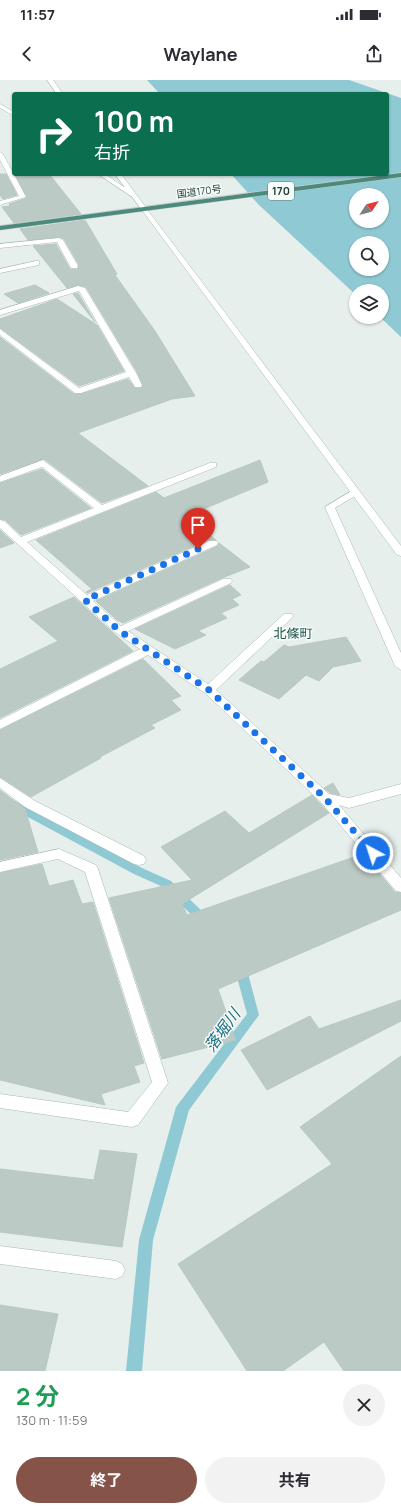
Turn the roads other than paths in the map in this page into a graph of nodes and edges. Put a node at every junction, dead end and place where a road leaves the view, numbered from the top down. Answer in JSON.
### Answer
{"nodes":[{"id":1,"x":50,"y":80,"type":"edge"},
{"id":2,"x":59,"y":92,"type":"edge"},
{"id":3,"x":0,"y":106,"type":"edge"},
{"id":4,"x":12,"y":113,"type":"edge"},
{"id":5,"x":0,"y":154,"type":"edge"},
{"id":6,"x":401,"y":175,"type":"edge"},
{"id":7,"x":104,"y":176,"type":"edge"},
{"id":8,"x":119,"y":176,"type":"edge"},
{"id":9,"x":133,"y":195,"type":"junction"},
{"id":10,"x":0,"y":203,"type":"edge"},
{"id":11,"x":144,"y":209,"type":"junction"},
{"id":12,"x":0,"y":228,"type":"edge"},
{"id":13,"x":0,"y":246,"type":"edge"},
{"id":14,"x":36,"y":263,"type":"dead end"},
{"id":15,"x":74,"y":266,"type":"dead end"},
{"id":16,"x":0,"y":271,"type":"edge"},
{"id":17,"x":0,"y":313,"type":"edge"},
{"id":18,"x":0,"y":331,"type":"edge"},
{"id":19,"x":132,"y":373,"type":"junction"},
{"id":20,"x":138,"y":385,"type":"dead end"},
{"id":21,"x":214,"y":465,"type":"dead end"},
{"id":22,"x":0,"y":479,"type":"edge"},
{"id":23,"x":355,"y":492,"type":"junction"},
{"id":24,"x":102,"y":509,"type":"junction"},
{"id":25,"x":0,"y":523,"type":"edge"},
{"id":26,"x":19,"y":541,"type":"junction"},
{"id":27,"x":213,"y":543,"type":"dead end"},
{"id":28,"x":401,"y":553,"type":"edge"},
{"id":29,"x":227,"y":582,"type":"dead end"},
{"id":30,"x":85,"y":600,"type":"junction"},
{"id":31,"x":288,"y":616,"type":"dead end"},
{"id":32,"x":120,"y":631,"type":"junction"},
{"id":33,"x":148,"y":650,"type":"junction"},
{"id":34,"x":401,"y":666,"type":"edge"},
{"id":35,"x":209,"y":690,"type":"junction"},
{"id":36,"x":0,"y":725,"type":"edge"},
{"id":37,"x":0,"y":782,"type":"edge"},
{"id":38,"x":401,"y":789,"type":"edge"},
{"id":39,"x":325,"y":798,"type":"junction"},
{"id":40,"x":139,"y":860,"type":"dead end"},
{"id":41,"x":0,"y":867,"type":"edge"},
{"id":42,"x":401,"y":887,"type":"edge"},
{"id":43,"x":0,"y":1101,"type":"edge"},
{"id":44,"x":0,"y":1255,"type":"edge"},
{"id":45,"x":116,"y":1270,"type":"dead end"}],
"edges":[{"from":1,"to":2,"type":"street"},
{"from":3,"to":4,"type":"street"},
{"from":5,"to":10,"type":"street"},
{"from":6,"to":11,"type":"highway","name":"国道170号","number":"170"},
{"from":7,"to":9,"type":"street"},
{"from":8,"to":9,"type":"street"},
{"from":9,"to":11,"type":"street"},
{"from":11,"to":12,"type":"highway","name":"国道170号","number":"170"},
{"from":11,"to":23,"type":"street"},
{"from":13,"to":15,"type":"street"},
{"from":14,"to":16,"type":"street"},
{"from":17,"to":19,"type":"street"},
{"from":18,"to":19,"type":"street"},
{"from":19,"to":20,"type":"street"},
{"from":21,"to":24,"type":"street"},
{"from":22,"to":24,"type":"street"},
{"from":23,"to":28,"type":"street"},
{"from":23,"to":34,"type":"street"},
{"from":24,"to":26,"type":"street"},
{"from":25,"to":26,"type":"street"},
{"from":26,"to":30,"type":"street"},
{"from":27,"to":30,"type":"street"},
{"from":29,"to":32,"type":"street"},
{"from":30,"to":32,"type":"street"},
{"from":31,"to":35,"type":"street"},
{"from":32,"to":33,"type":"street"},
{"from":33,"to":35,"type":"street"},
{"from":33,"to":36,"type":"street"},
{"from":35,"to":39,"type":"street"},
{"from":37,"to":40,"type":"street"},
{"from":38,"to":39,"type":"street"},
{"from":39,"to":42,"type":"street"},
{"from":41,"to":43,"type":"street"},
{"from":44,"to":45,"type":"street"}]}
